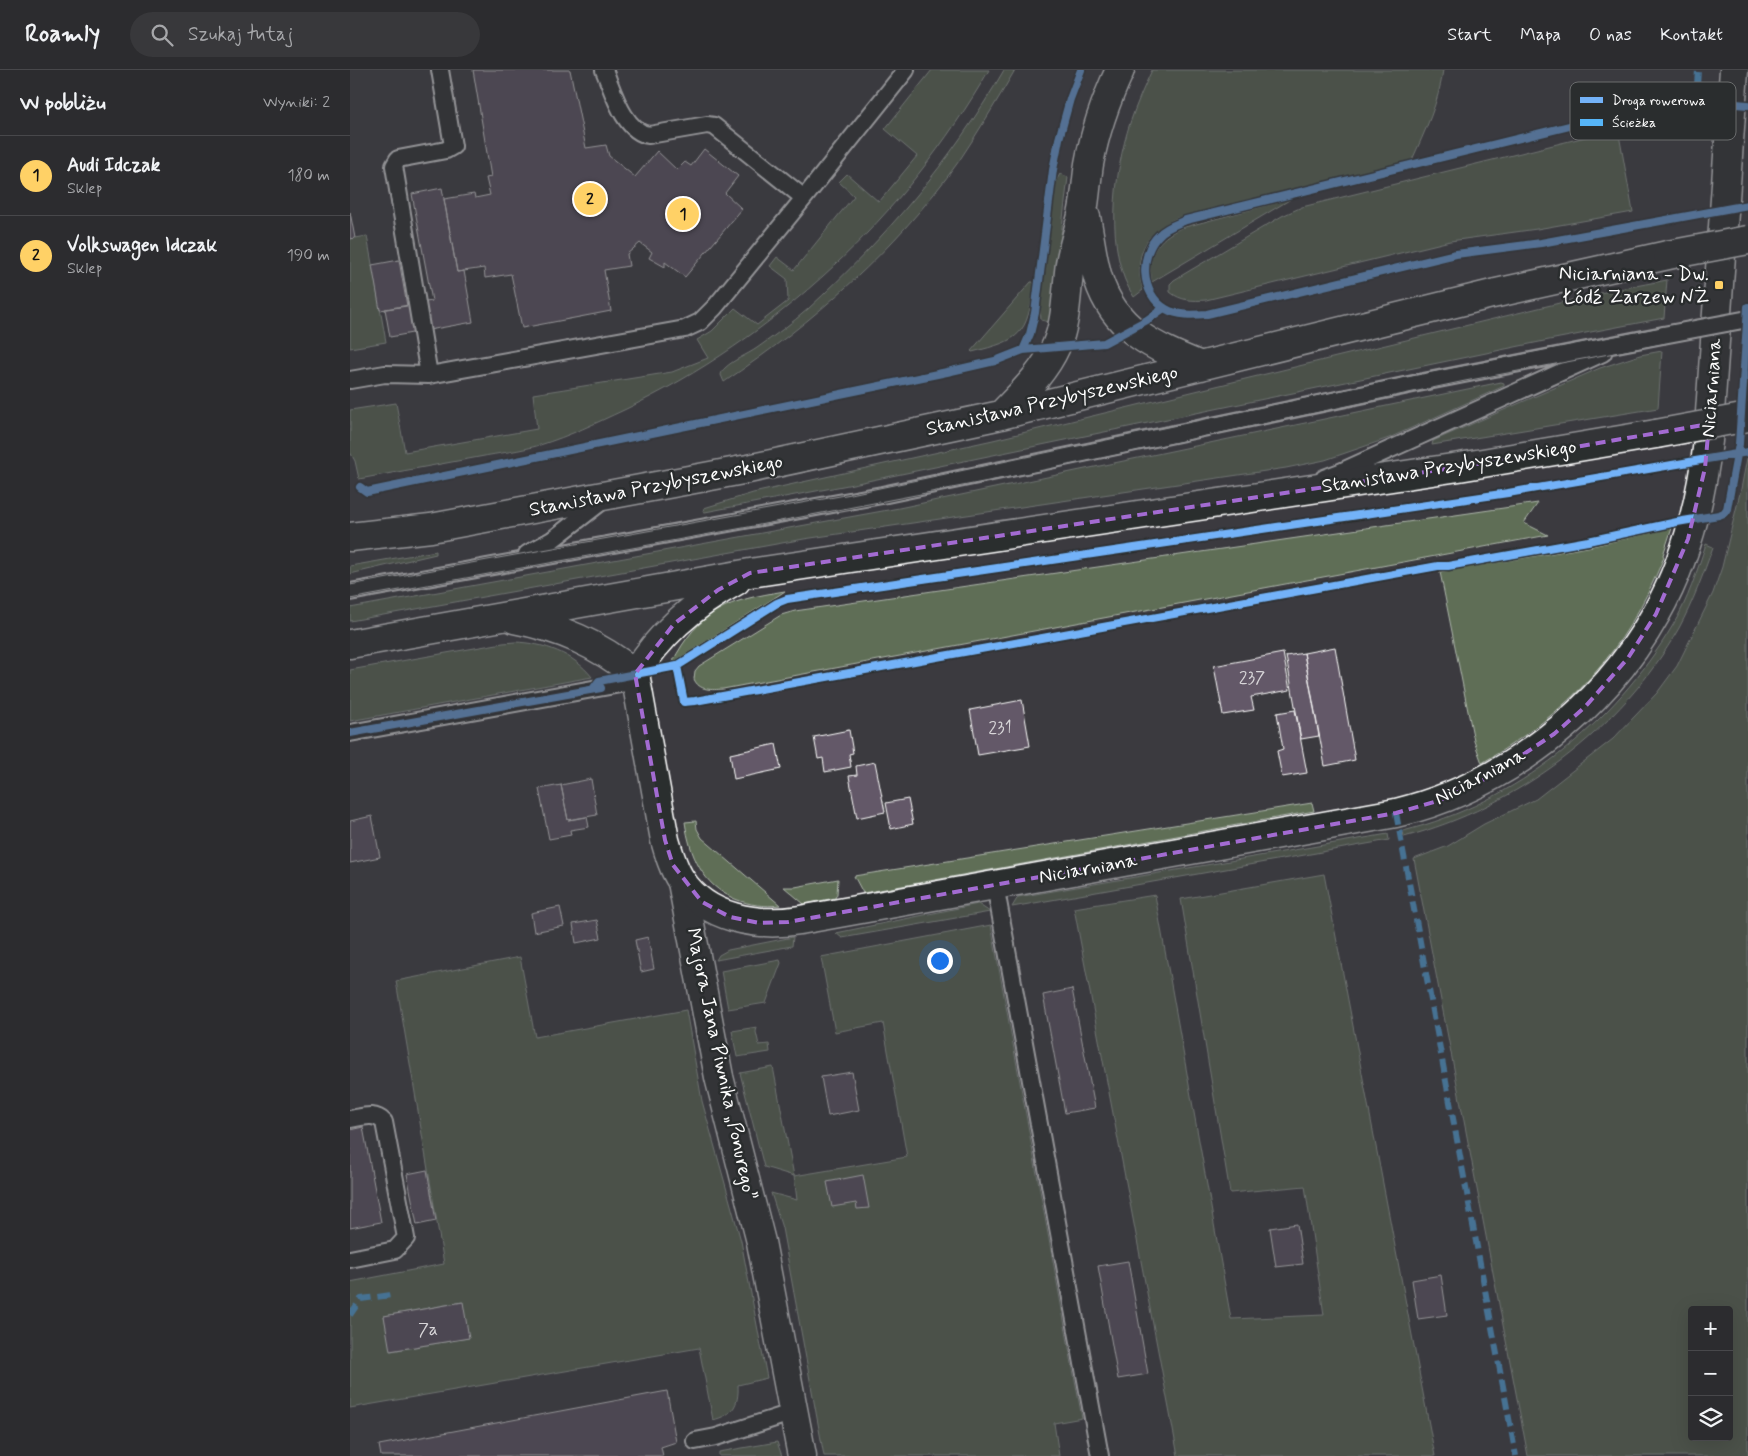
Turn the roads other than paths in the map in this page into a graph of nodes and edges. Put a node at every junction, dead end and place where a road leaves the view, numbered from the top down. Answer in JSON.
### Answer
{"nodes":[{"id":1,"x":440,"y":70,"type":"edge"},
{"id":2,"x":604,"y":70,"type":"edge"},
{"id":3,"x":1120,"y":70,"type":"edge"},
{"id":4,"x":902,"y":72,"type":"edge"},
{"id":5,"x":1729,"y":140,"type":"edge"},
{"id":6,"x":804,"y":198,"type":"junction"},
{"id":7,"x":1084,"y":206,"type":"junction"},
{"id":8,"x":1748,"y":240,"type":"edge"},
{"id":9,"x":1748,"y":319,"type":"edge"},
{"id":10,"x":1639,"y":339,"type":"junction"},
{"id":11,"x":1201,"y":366,"type":"junction"},
{"id":12,"x":429,"y":375,"type":"junction"},
{"id":13,"x":350,"y":380,"type":"edge"},
{"id":14,"x":1001,"y":415,"type":"junction"},
{"id":15,"x":1748,"y":417,"type":"edge"},
{"id":16,"x":1280,"y":493,"type":"junction"},
{"id":17,"x":611,"y":495,"type":"junction"},
{"id":18,"x":350,"y":537,"type":"edge"},
{"id":19,"x":490,"y":566,"type":"junction"},
{"id":20,"x":750,"y":573,"type":"junction"},
{"id":21,"x":350,"y":592,"type":"edge"},
{"id":22,"x":501,"y":617,"type":"junction"},
{"id":23,"x":350,"y":644,"type":"edge"},
{"id":24,"x":636,"y":678,"type":"junction"},
{"id":25,"x":350,"y":733,"type":"edge"},
{"id":26,"x":682,"y":882,"type":"junction"},
{"id":27,"x":995,"y":885,"type":"junction"},
{"id":28,"x":350,"y":1119,"type":"edge"},
{"id":29,"x":350,"y":1259,"type":"edge"},
{"id":30,"x":794,"y":1412,"type":"junction"},
{"id":31,"x":695,"y":1441,"type":"dead end"},
{"id":32,"x":802,"y":1456,"type":"edge"},
{"id":33,"x":1100,"y":1456,"type":"edge"}],
"edges":[{"from":1,"to":12,"type":"lane"},
{"from":2,"to":6,"type":"lane"},
{"from":3,"to":7,"type":"main road"},
{"from":4,"to":6,"type":"lane"},
{"from":5,"to":27,"type":"main road","name":"Niciarniana"},
{"from":6,"to":12,"type":"lane"},
{"from":7,"to":11,"type":"main road"},
{"from":7,"to":14,"type":"main road"},
{"from":8,"to":11,"type":"main road","name":"Stanisława Przybyszewskiego","bridge":true},
{"from":9,"to":10,"type":"lane","bridge":true},
{"from":10,"to":16,"type":"lane"},
{"from":10,"to":19,"type":"lane"},
{"from":11,"to":14,"type":"main road","name":"Stanisława Przybyszewskiego"},
{"from":12,"to":13,"type":"lane"},
{"from":14,"to":17,"type":"main road","name":"Stanisława Przybyszewskiego"},
{"from":15,"to":16,"type":"main road","name":"Stanisława Przybyszewskiego","bridge":true},
{"from":16,"to":20,"type":"main road","name":"Stanisława Przybyszewskiego"},
{"from":17,"to":18,"type":"main road","name":"Stanisława Przybyszewskiego"},
{"from":17,"to":19,"type":"lane"},
{"from":19,"to":21,"type":"lane"},
{"from":20,"to":22,"type":"main road","name":"Stanisława Przybyszewskiego"},
{"from":20,"to":24,"type":"main road"},
{"from":22,"to":23,"type":"main road","name":"Stanisława Przybyszewskiego"},
{"from":22,"to":24,"type":"main road"},
{"from":24,"to":25,"type":"lane"},
{"from":24,"to":26,"type":"main road","name":"Majora Jana Piwnika „Ponurego”"},
{"from":26,"to":27,"type":"main road","name":"Niciarniana"},
{"from":26,"to":30,"type":"main road","name":"Majora Jana Piwnika „Ponurego”"},
{"from":27,"to":33,"type":"lane"},
{"from":28,"to":29,"type":"lane"},
{"from":30,"to":31,"type":"lane"},
{"from":30,"to":32,"type":"main road","name":"Majora Jana Piwnika „Ponurego”"}]}
